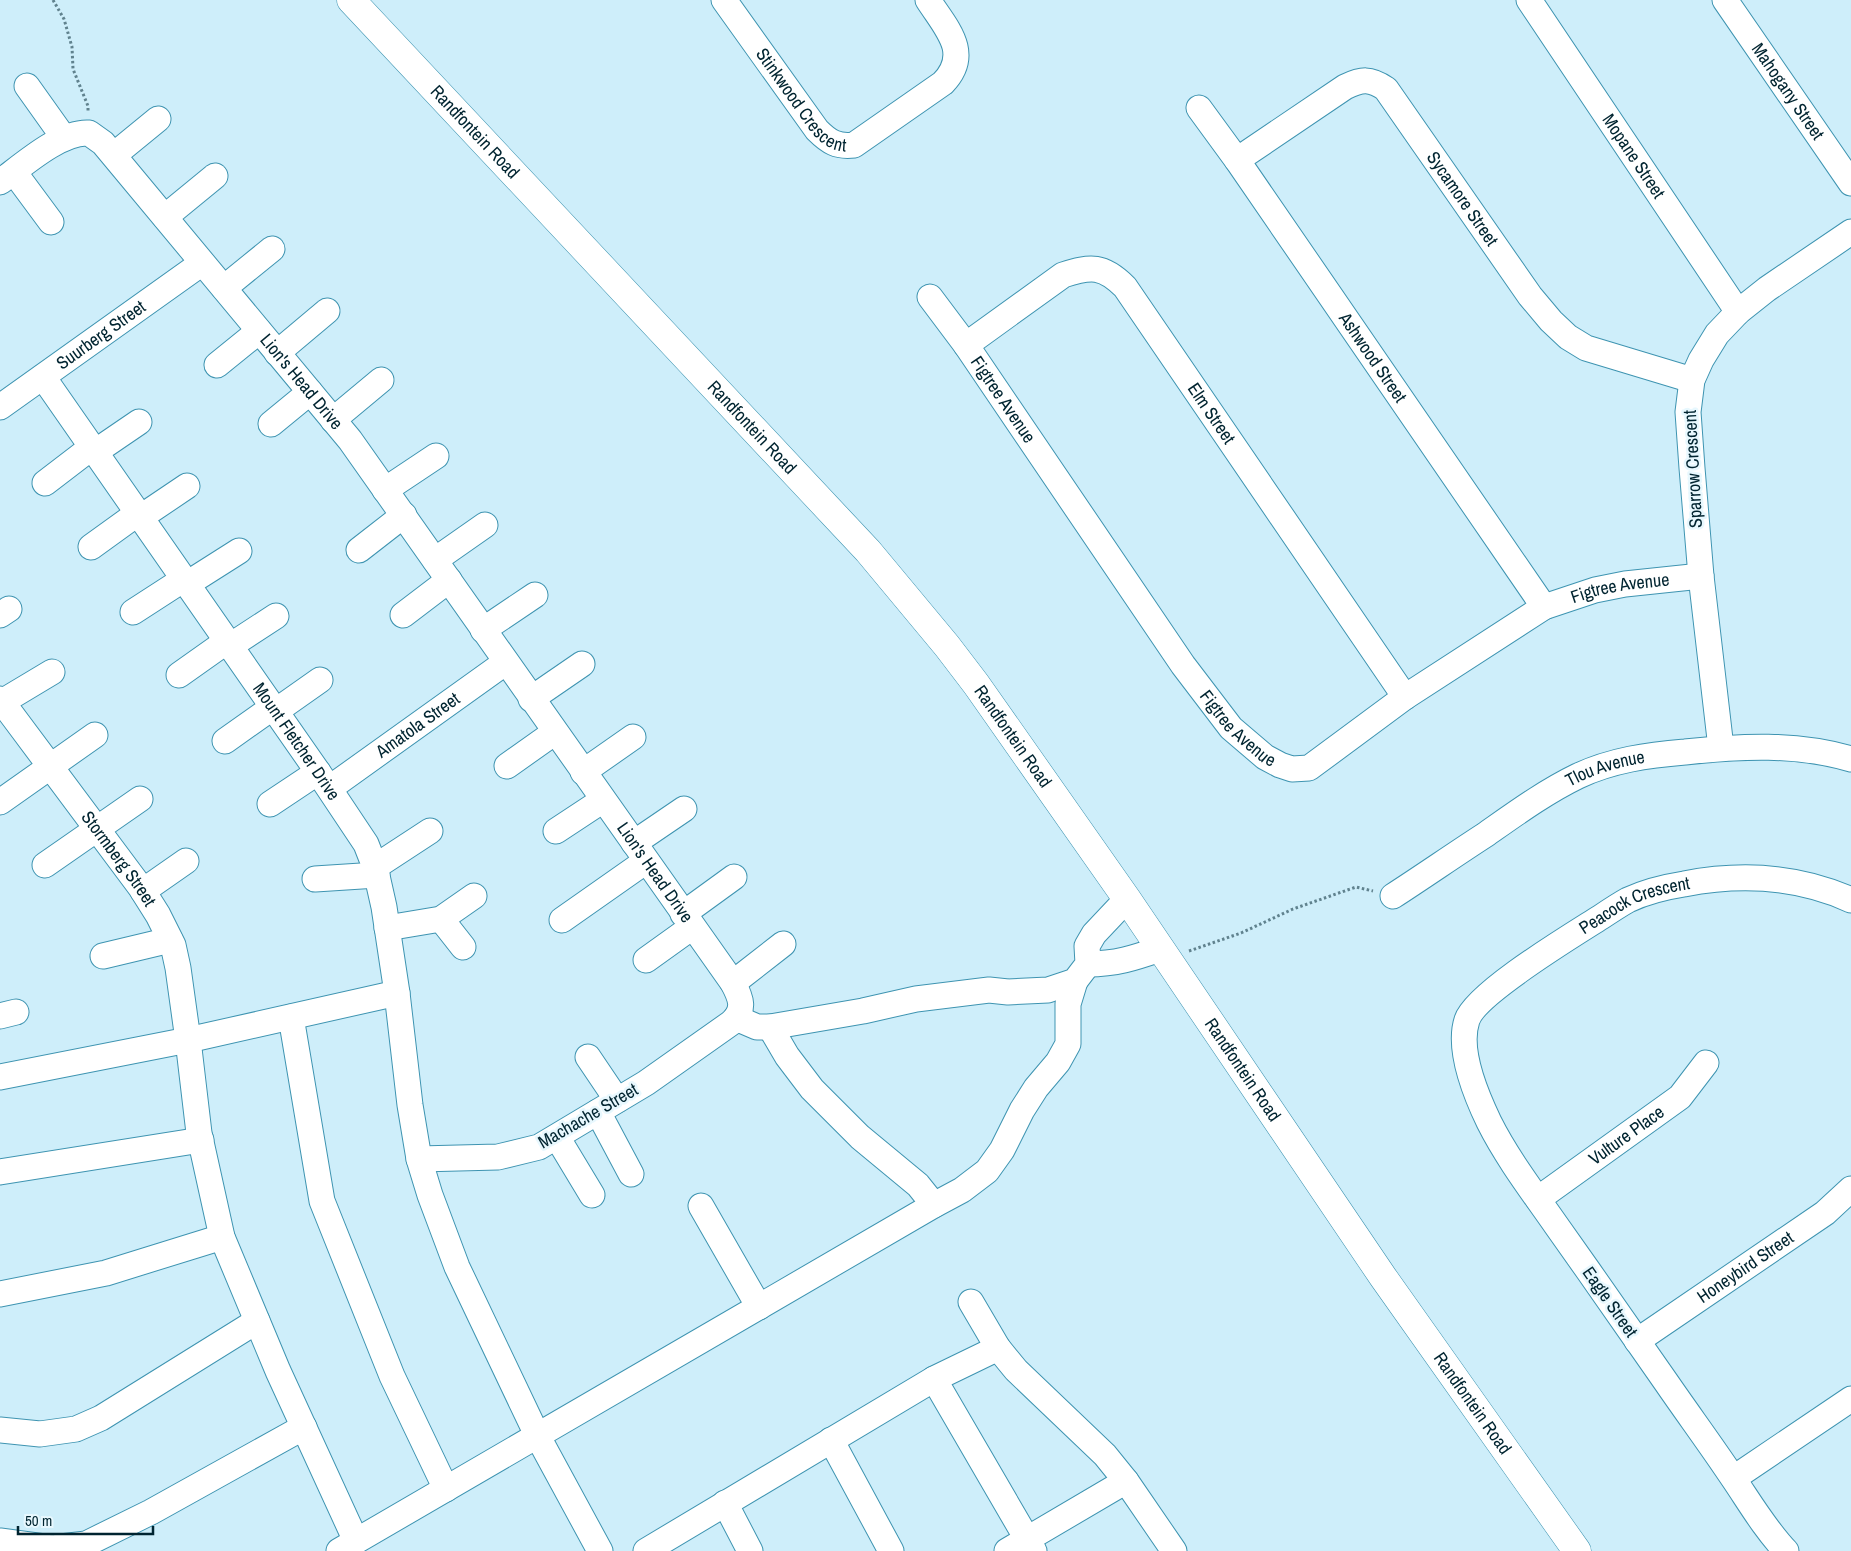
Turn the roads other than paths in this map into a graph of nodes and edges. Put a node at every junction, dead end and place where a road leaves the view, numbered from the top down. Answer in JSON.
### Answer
{"nodes":[{"id":1,"x":351,"y":0,"type":"edge"},
{"id":2,"x":724,"y":0,"type":"edge"},
{"id":3,"x":928,"y":0,"type":"edge"},
{"id":4,"x":1529,"y":0,"type":"edge"},
{"id":5,"x":1725,"y":0,"type":"edge"},
{"id":6,"x":27,"y":86,"type":"dead end"},
{"id":7,"x":1199,"y":108,"type":"dead end"},
{"id":8,"x":158,"y":119,"type":"dead end"},
{"id":9,"x":64,"y":138,"type":"junction"},
{"id":10,"x":114,"y":155,"type":"junction"},
{"id":11,"x":1237,"y":160,"type":"junction"},
{"id":12,"x":215,"y":176,"type":"dead end"},
{"id":13,"x":7,"y":177,"type":"edge"},
{"id":14,"x":1851,"y":183,"type":"edge"},
{"id":15,"x":165,"y":218,"type":"junction"},
{"id":16,"x":51,"y":222,"type":"dead end"},
{"id":17,"x":1851,"y":232,"type":"edge"},
{"id":18,"x":272,"y":249,"type":"dead end"},
{"id":19,"x":202,"y":263,"type":"junction"},
{"id":20,"x":224,"y":288,"type":"junction"},
{"id":21,"x":930,"y":297,"type":"dead end"},
{"id":22,"x":327,"y":311,"type":"dead end"},
{"id":23,"x":1738,"y":312,"type":"junction"},
{"id":24,"x":259,"y":331,"type":"junction"},
{"id":25,"x":966,"y":345,"type":"junction"},
{"id":26,"x":277,"y":353,"type":"junction"},
{"id":27,"x":217,"y":364,"type":"dead end"},
{"id":28,"x":43,"y":377,"type":"junction"},
{"id":29,"x":382,"y":380,"type":"dead end"},
{"id":30,"x":1692,"y":380,"type":"junction"},
{"id":31,"x":310,"y":392,"type":"junction"},
{"id":32,"x":0,"y":407,"type":"edge"},
{"id":33,"x":333,"y":420,"type":"junction"},
{"id":34,"x":139,"y":422,"type":"dead end"},
{"id":35,"x":271,"y":424,"type":"dead end"},
{"id":36,"x":94,"y":450,"type":"junction"},
{"id":37,"x":436,"y":456,"type":"dead end"},
{"id":38,"x":45,"y":482,"type":"dead end"},
{"id":39,"x":187,"y":486,"type":"dead end"},
{"id":40,"x":385,"y":490,"type":"junction"},
{"id":41,"x":139,"y":515,"type":"junction"},
{"id":42,"x":404,"y":515,"type":"junction"},
{"id":43,"x":485,"y":525,"type":"dead end"},
{"id":44,"x":90,"y":547,"type":"dead end"},
{"id":45,"x":359,"y":550,"type":"dead end"},
{"id":46,"x":239,"y":551,"type":"dead end"},
{"id":47,"x":435,"y":560,"type":"junction"},
{"id":48,"x":1701,"y":576,"type":"junction"},
{"id":49,"x":449,"y":580,"type":"junction"},
{"id":50,"x":185,"y":581,"type":"junction"},
{"id":51,"x":535,"y":596,"type":"dead end"},
{"id":52,"x":1544,"y":607,"type":"junction"},
{"id":53,"x":133,"y":612,"type":"dead end"},
{"id":54,"x":403,"y":614,"type":"dead end"},
{"id":55,"x":276,"y":616,"type":"dead end"},
{"id":56,"x":483,"y":630,"type":"junction"},
{"id":57,"x":229,"y":644,"type":"junction"},
{"id":58,"x":506,"y":662,"type":"junction"},
{"id":59,"x":582,"y":664,"type":"dead end"},
{"id":60,"x":52,"y":672,"type":"dead end"},
{"id":61,"x":179,"y":675,"type":"dead end"},
{"id":62,"x":320,"y":680,"type":"dead end"},
{"id":63,"x":1405,"y":697,"type":"junction"},
{"id":64,"x":531,"y":699,"type":"junction"},
{"id":65,"x":2,"y":703,"type":"edge"},
{"id":66,"x":274,"y":709,"type":"junction"},
{"id":67,"x":555,"y":732,"type":"junction"},
{"id":68,"x":95,"y":735,"type":"dead end"},
{"id":69,"x":633,"y":737,"type":"dead end"},
{"id":70,"x":225,"y":741,"type":"dead end"},
{"id":71,"x":1721,"y":748,"type":"junction"},
{"id":72,"x":1851,"y":759,"type":"edge"},
{"id":73,"x":50,"y":766,"type":"junction"},
{"id":74,"x":507,"y":766,"type":"dead end"},
{"id":75,"x":583,"y":772,"type":"junction"},
{"id":76,"x":324,"y":780,"type":"junction"},
{"id":77,"x":140,"y":799,"type":"dead end"},
{"id":78,"x":603,"y":800,"type":"junction"},
{"id":79,"x":0,"y":802,"type":"edge"},
{"id":80,"x":270,"y":804,"type":"dead end"},
{"id":81,"x":684,"y":810,"type":"dead end"},
{"id":82,"x":96,"y":828,"type":"junction"},
{"id":83,"x":430,"y":830,"type":"dead end"},
{"id":84,"x":556,"y":831,"type":"dead end"},
{"id":85,"x":640,"y":852,"type":"junction"},
{"id":86,"x":186,"y":861,"type":"dead end"},
{"id":87,"x":45,"y":865,"type":"dead end"},
{"id":88,"x":376,"y":871,"type":"junction"},
{"id":89,"x":734,"y":877,"type":"dead end"},
{"id":90,"x":315,"y":879,"type":"dead end"},
{"id":91,"x":143,"y":891,"type":"junction"},
{"id":92,"x":474,"y":896,"type":"dead end"},
{"id":93,"x":1393,"y":896,"type":"road end"},
{"id":94,"x":1126,"y":899,"type":"junction"},
{"id":95,"x":1851,"y":900,"type":"edge"},
{"id":96,"x":440,"y":919,"type":"junction"},
{"id":97,"x":562,"y":920,"type":"dead end"},
{"id":98,"x":687,"y":920,"type":"junction"},
{"id":99,"x":387,"y":928,"type":"junction"},
{"id":100,"x":170,"y":940,"type":"junction"},
{"id":101,"x":783,"y":944,"type":"dead end"},
{"id":102,"x":463,"y":947,"type":"dead end"},
{"id":103,"x":1164,"y":954,"type":"junction"},
{"id":104,"x":103,"y":956,"type":"dead end"},
{"id":105,"x":646,"y":960,"type":"dead end"},
{"id":106,"x":1081,"y":973,"type":"junction"},
{"id":107,"x":733,"y":983,"type":"junction"},
{"id":108,"x":397,"y":993,"type":"junction"},
{"id":109,"x":291,"y":1017,"type":"junction"},
{"id":110,"x":736,"y":1018,"type":"junction"},
{"id":111,"x":770,"y":1027,"type":"junction"},
{"id":112,"x":1464,"y":1038,"type":"joint"},
{"id":113,"x":188,"y":1040,"type":"junction"},
{"id":114,"x":588,"y":1057,"type":"dead end"},
{"id":115,"x":1706,"y":1063,"type":"dead end"},
{"id":116,"x":0,"y":1077,"type":"edge"},
{"id":117,"x":607,"y":1106,"type":"junction"},
{"id":118,"x":557,"y":1137,"type":"junction"},
{"id":119,"x":201,"y":1140,"type":"junction"},
{"id":120,"x":419,"y":1159,"type":"junction"},
{"id":121,"x":0,"y":1172,"type":"edge"},
{"id":122,"x":631,"y":1174,"type":"dead end"},
{"id":123,"x":1851,"y":1189,"type":"edge"},
{"id":124,"x":592,"y":1195,"type":"dead end"},
{"id":125,"x":1538,"y":1199,"type":"junction"},
{"id":126,"x":934,"y":1205,"type":"junction"},
{"id":127,"x":701,"y":1206,"type":"dead end"},
{"id":128,"x":222,"y":1237,"type":"junction"},
{"id":129,"x":0,"y":1294,"type":"edge"},
{"id":130,"x":972,"y":1302,"type":"dead end"},
{"id":131,"x":759,"y":1307,"type":"junction"},
{"id":132,"x":257,"y":1321,"type":"junction"},
{"id":133,"x":1637,"y":1341,"type":"junction"},
{"id":134,"x":998,"y":1348,"type":"junction"},
{"id":135,"x":934,"y":1379,"type":"junction"},
{"id":136,"x":1851,"y":1399,"type":"edge"},
{"id":137,"x":304,"y":1427,"type":"junction"},
{"id":138,"x":0,"y":1430,"type":"edge"},
{"id":139,"x":538,"y":1435,"type":"junction"},
{"id":140,"x":831,"y":1440,"type":"junction"},
{"id":141,"x":1734,"y":1478,"type":"junction"},
{"id":142,"x":1126,"y":1480,"type":"junction"},
{"id":143,"x":446,"y":1489,"type":"junction"},
{"id":144,"x":725,"y":1502,"type":"junction"},
{"id":145,"x":0,"y":1541,"type":"edge"},
{"id":146,"x":348,"y":1546,"type":"edge"},
{"id":147,"x":1023,"y":1547,"type":"edge"},
{"id":148,"x":600,"y":1551,"type":"edge"},
{"id":149,"x":646,"y":1551,"type":"edge"},
{"id":150,"x":750,"y":1551,"type":"edge"},
{"id":151,"x":891,"y":1551,"type":"edge"},
{"id":152,"x":1174,"y":1551,"type":"edge"},
{"id":153,"x":1577,"y":1551,"type":"edge"},
{"id":154,"x":1786,"y":1551,"type":"edge"}],
"edges":[{"from":1,"to":94,"type":"main road","name":"Randfontein Road"},
{"from":2,"to":3,"type":"street","name":"Stinkwood Crescent"},
{"from":4,"to":23,"type":"street","name":"Mopane Street"},
{"from":5,"to":14,"type":"street","name":"Mahogany Street"},
{"from":6,"to":9,"type":"street"},
{"from":7,"to":11,"type":"street","name":"Ashwood Street"},
{"from":8,"to":10,"type":"street"},
{"from":9,"to":10,"type":"street","name":"Lion's Head Drive"},
{"from":9,"to":13,"type":"street"},
{"from":10,"to":15,"type":"street","name":"Lion's Head Drive"},
{"from":11,"to":30,"type":"street","name":"Sycamore Street"},
{"from":11,"to":52,"type":"street","name":"Ashwood Street"},
{"from":12,"to":15,"type":"street"},
{"from":13,"to":16,"type":"street"},
{"from":15,"to":19,"type":"street","name":"Lion's Head Drive"},
{"from":17,"to":23,"type":"street","name":"Sparrow Crescent"},
{"from":18,"to":20,"type":"street"},
{"from":19,"to":20,"type":"street","name":"Lion's Head Drive"},
{"from":19,"to":28,"type":"street","name":"Suurberg Street"},
{"from":20,"to":24,"type":"street","name":"Lion's Head Drive"},
{"from":21,"to":25,"type":"street","name":"Figtree Avenue"},
{"from":22,"to":26,"type":"street"},
{"from":23,"to":30,"type":"street","name":"Sparrow Crescent"},
{"from":24,"to":26,"type":"street","name":"Lion's Head Drive"},
{"from":24,"to":27,"type":"street"},
{"from":25,"to":63,"type":"street","name":"Figtree Avenue"},
{"from":25,"to":63,"type":"street","name":"Elm Street"},
{"from":26,"to":31,"type":"street","name":"Lion's Head Drive"},
{"from":28,"to":32,"type":"street","name":"Suurberg Street"},
{"from":28,"to":36,"type":"street","name":"Mount Fletcher Drive"},
{"from":29,"to":33,"type":"street"},
{"from":30,"to":48,"type":"street","name":"Sparrow Crescent"},
{"from":31,"to":33,"type":"street","name":"Lion's Head Drive"},
{"from":31,"to":35,"type":"street"},
{"from":33,"to":40,"type":"street","name":"Lion's Head Drive"},
{"from":34,"to":36,"type":"street"},
{"from":36,"to":38,"type":"street"},
{"from":36,"to":41,"type":"street","name":"Mount Fletcher Drive"},
{"from":37,"to":40,"type":"street"},
{"from":39,"to":41,"type":"street"},
{"from":40,"to":42,"type":"street","name":"Lion's Head Drive"},
{"from":41,"to":44,"type":"street"},
{"from":41,"to":50,"type":"street","name":"Mount Fletcher Drive"},
{"from":42,"to":45,"type":"street"},
{"from":42,"to":47,"type":"street","name":"Lion's Head Drive"},
{"from":43,"to":47,"type":"street"},
{"from":46,"to":50,"type":"street"},
{"from":47,"to":49,"type":"street","name":"Lion's Head Drive"},
{"from":48,"to":52,"type":"street","name":"Figtree Avenue"},
{"from":48,"to":71,"type":"street","name":"Sparrow Crescent"},
{"from":49,"to":54,"type":"street"},
{"from":49,"to":56,"type":"street","name":"Lion's Head Drive"},
{"from":50,"to":53,"type":"street"},
{"from":50,"to":57,"type":"street","name":"Mount Fletcher Drive"},
{"from":51,"to":56,"type":"street"},
{"from":52,"to":63,"type":"street","name":"Figtree Avenue"},
{"from":55,"to":57,"type":"street"},
{"from":56,"to":58,"type":"street","name":"Lion's Head Drive"},
{"from":57,"to":61,"type":"street"},
{"from":57,"to":66,"type":"street","name":"Mount Fletcher Drive"},
{"from":58,"to":64,"type":"street","name":"Lion's Head Drive"},
{"from":58,"to":76,"type":"street","name":"Amatola Street"},
{"from":59,"to":64,"type":"street"},
{"from":60,"to":65,"type":"street"},
{"from":62,"to":66,"type":"street"},
{"from":64,"to":67,"type":"street","name":"Lion's Head Drive"},
{"from":65,"to":73,"type":"street","name":"Stormberg Street"},
{"from":66,"to":70,"type":"street"},
{"from":66,"to":76,"type":"street","name":"Mount Fletcher Drive"},
{"from":67,"to":74,"type":"street"},
{"from":67,"to":75,"type":"street","name":"Lion's Head Drive"},
{"from":68,"to":73,"type":"street"},
{"from":69,"to":75,"type":"street"},
{"from":71,"to":72,"type":"street","name":"Tlou Avenue"},
{"from":71,"to":93,"type":"street","name":"Tlou Avenue"},
{"from":73,"to":79,"type":"street"},
{"from":73,"to":82,"type":"street","name":"Stormberg Street"},
{"from":75,"to":78,"type":"street","name":"Lion's Head Drive"},
{"from":76,"to":80,"type":"street","name":"Amatola Street"},
{"from":76,"to":88,"type":"street","name":"Mount Fletcher Drive"},
{"from":77,"to":82,"type":"street"},
{"from":78,"to":84,"type":"street"},
{"from":78,"to":85,"type":"street","name":"Lion's Head Drive"},
{"from":81,"to":85,"type":"street"},
{"from":82,"to":87,"type":"street"},
{"from":82,"to":91,"type":"street","name":"Stormberg Street"},
{"from":83,"to":88,"type":"street"},
{"from":85,"to":97,"type":"street"},
{"from":85,"to":98,"type":"street","name":"Lion's Head Drive"},
{"from":86,"to":91,"type":"street"},
{"from":88,"to":90,"type":"street"},
{"from":88,"to":99,"type":"street","name":"Mount Fletcher Drive"},
{"from":89,"to":98,"type":"street"},
{"from":91,"to":100,"type":"street","name":"Stormberg Street"},
{"from":92,"to":96,"type":"street"},
{"from":94,"to":103,"type":"main road","name":"Randfontein Road"},
{"from":94,"to":106,"type":"street"},
{"from":95,"to":112,"type":"street","name":"Peacock Crescent"},
{"from":96,"to":99,"type":"street"},
{"from":96,"to":102,"type":"street"},
{"from":98,"to":105,"type":"street"},
{"from":98,"to":107,"type":"street","name":"Lion's Head Drive"},
{"from":99,"to":108,"type":"street","name":"Mount Fletcher Drive"},
{"from":100,"to":104,"type":"street"},
{"from":100,"to":113,"type":"street","name":"Stormberg Street"},
{"from":101,"to":107,"type":"street"},
{"from":103,"to":106,"type":"street"},
{"from":103,"to":153,"type":"main road","name":"Randfontein Road"},
{"from":106,"to":111,"type":"street"},
{"from":106,"to":126,"type":"street"},
{"from":107,"to":110,"type":"street","name":"Lion's Head Drive"},
{"from":108,"to":109,"type":"street"},
{"from":108,"to":120,"type":"street","name":"Mount Fletcher Drive"},
{"from":109,"to":113,"type":"street"},
{"from":109,"to":143,"type":"street"},
{"from":110,"to":111,"type":"street"},
{"from":110,"to":117,"type":"street","name":"Machache Street"},
{"from":111,"to":126,"type":"street"},
{"from":112,"to":125,"type":"street","name":"Eagle Street"},
{"from":113,"to":116,"type":"street"},
{"from":113,"to":119,"type":"street","name":"Stormberg Street"},
{"from":114,"to":117,"type":"street"},
{"from":115,"to":125,"type":"street","name":"Vulture Place"},
{"from":117,"to":118,"type":"street","name":"Machache Street"},
{"from":117,"to":122,"type":"street"},
{"from":118,"to":120,"type":"street","name":"Machache Street"},
{"from":118,"to":124,"type":"street"},
{"from":119,"to":121,"type":"street"},
{"from":119,"to":128,"type":"street","name":"Stormberg Street"},
{"from":120,"to":139,"type":"street","name":"Mount Fletcher Drive"},
{"from":123,"to":133,"type":"street","name":"Honeybird Street"},
{"from":125,"to":133,"type":"street","name":"Eagle Street"},
{"from":126,"to":131,"type":"street"},
{"from":127,"to":131,"type":"street"},
{"from":128,"to":129,"type":"street"},
{"from":128,"to":132,"type":"street","name":"Stormberg Street"},
{"from":130,"to":134,"type":"street"},
{"from":131,"to":139,"type":"street"},
{"from":132,"to":137,"type":"street","name":"Stormberg Street"},
{"from":132,"to":138,"type":"street"},
{"from":133,"to":141,"type":"street","name":"Eagle Street"},
{"from":134,"to":135,"type":"street"},
{"from":134,"to":142,"type":"street"},
{"from":135,"to":140,"type":"street"},
{"from":135,"to":147,"type":"street"},
{"from":136,"to":141,"type":"street"},
{"from":137,"to":145,"type":"street"},
{"from":137,"to":146,"type":"street","name":"Stormberg Street"},
{"from":139,"to":143,"type":"street"},
{"from":139,"to":148,"type":"street","name":"Mount Fletcher Drive"},
{"from":140,"to":144,"type":"street"},
{"from":140,"to":151,"type":"street"},
{"from":141,"to":154,"type":"street","name":"Eagle Street"},
{"from":142,"to":147,"type":"street"},
{"from":142,"to":152,"type":"street"},
{"from":143,"to":146,"type":"street"},
{"from":144,"to":149,"type":"street"},
{"from":144,"to":150,"type":"street"}]}
